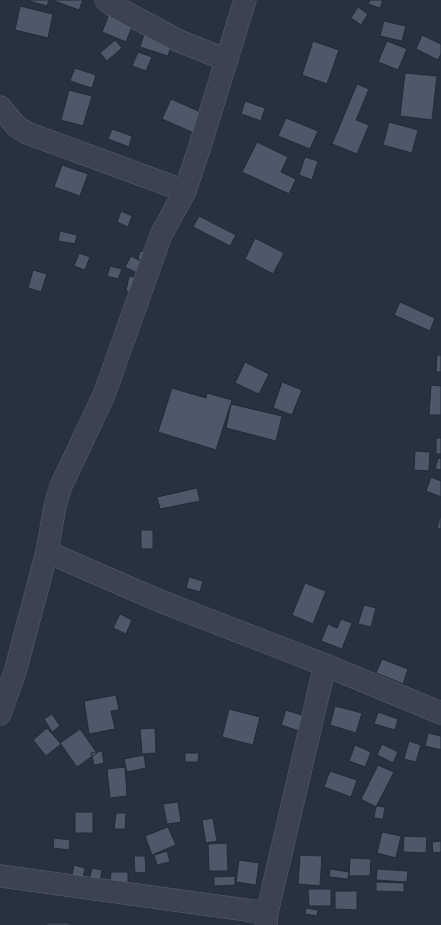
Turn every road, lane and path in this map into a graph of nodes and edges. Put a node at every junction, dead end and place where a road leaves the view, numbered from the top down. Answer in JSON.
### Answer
{"nodes":[{"id":1,"x":106,"y":0,"type":"edge"},
{"id":2,"x":245,"y":0,"type":"edge"},
{"id":3,"x":227,"y":60,"type":"junction"},
{"id":4,"x":0,"y":106,"type":"edge"},
{"id":5,"x":185,"y":191,"type":"junction"},
{"id":6,"x":47,"y":552,"type":"junction"},
{"id":7,"x":325,"y":665,"type":"junction"},
{"id":8,"x":441,"y":713,"type":"edge"},
{"id":9,"x":0,"y":714,"type":"edge"},
{"id":10,"x":0,"y":876,"type":"edge"},
{"id":11,"x":266,"y":919,"type":"edge"}],
"edges":[{"from":1,"to":3,"type":"street"},
{"from":2,"to":3,"type":"street"},
{"from":3,"to":5,"type":"street"},
{"from":4,"to":5,"type":"street"},
{"from":5,"to":6,"type":"street"},
{"from":6,"to":7,"type":"street"},
{"from":6,"to":9,"type":"street"},
{"from":7,"to":8,"type":"street"},
{"from":7,"to":11,"type":"street"},
{"from":10,"to":11,"type":"street"}]}
